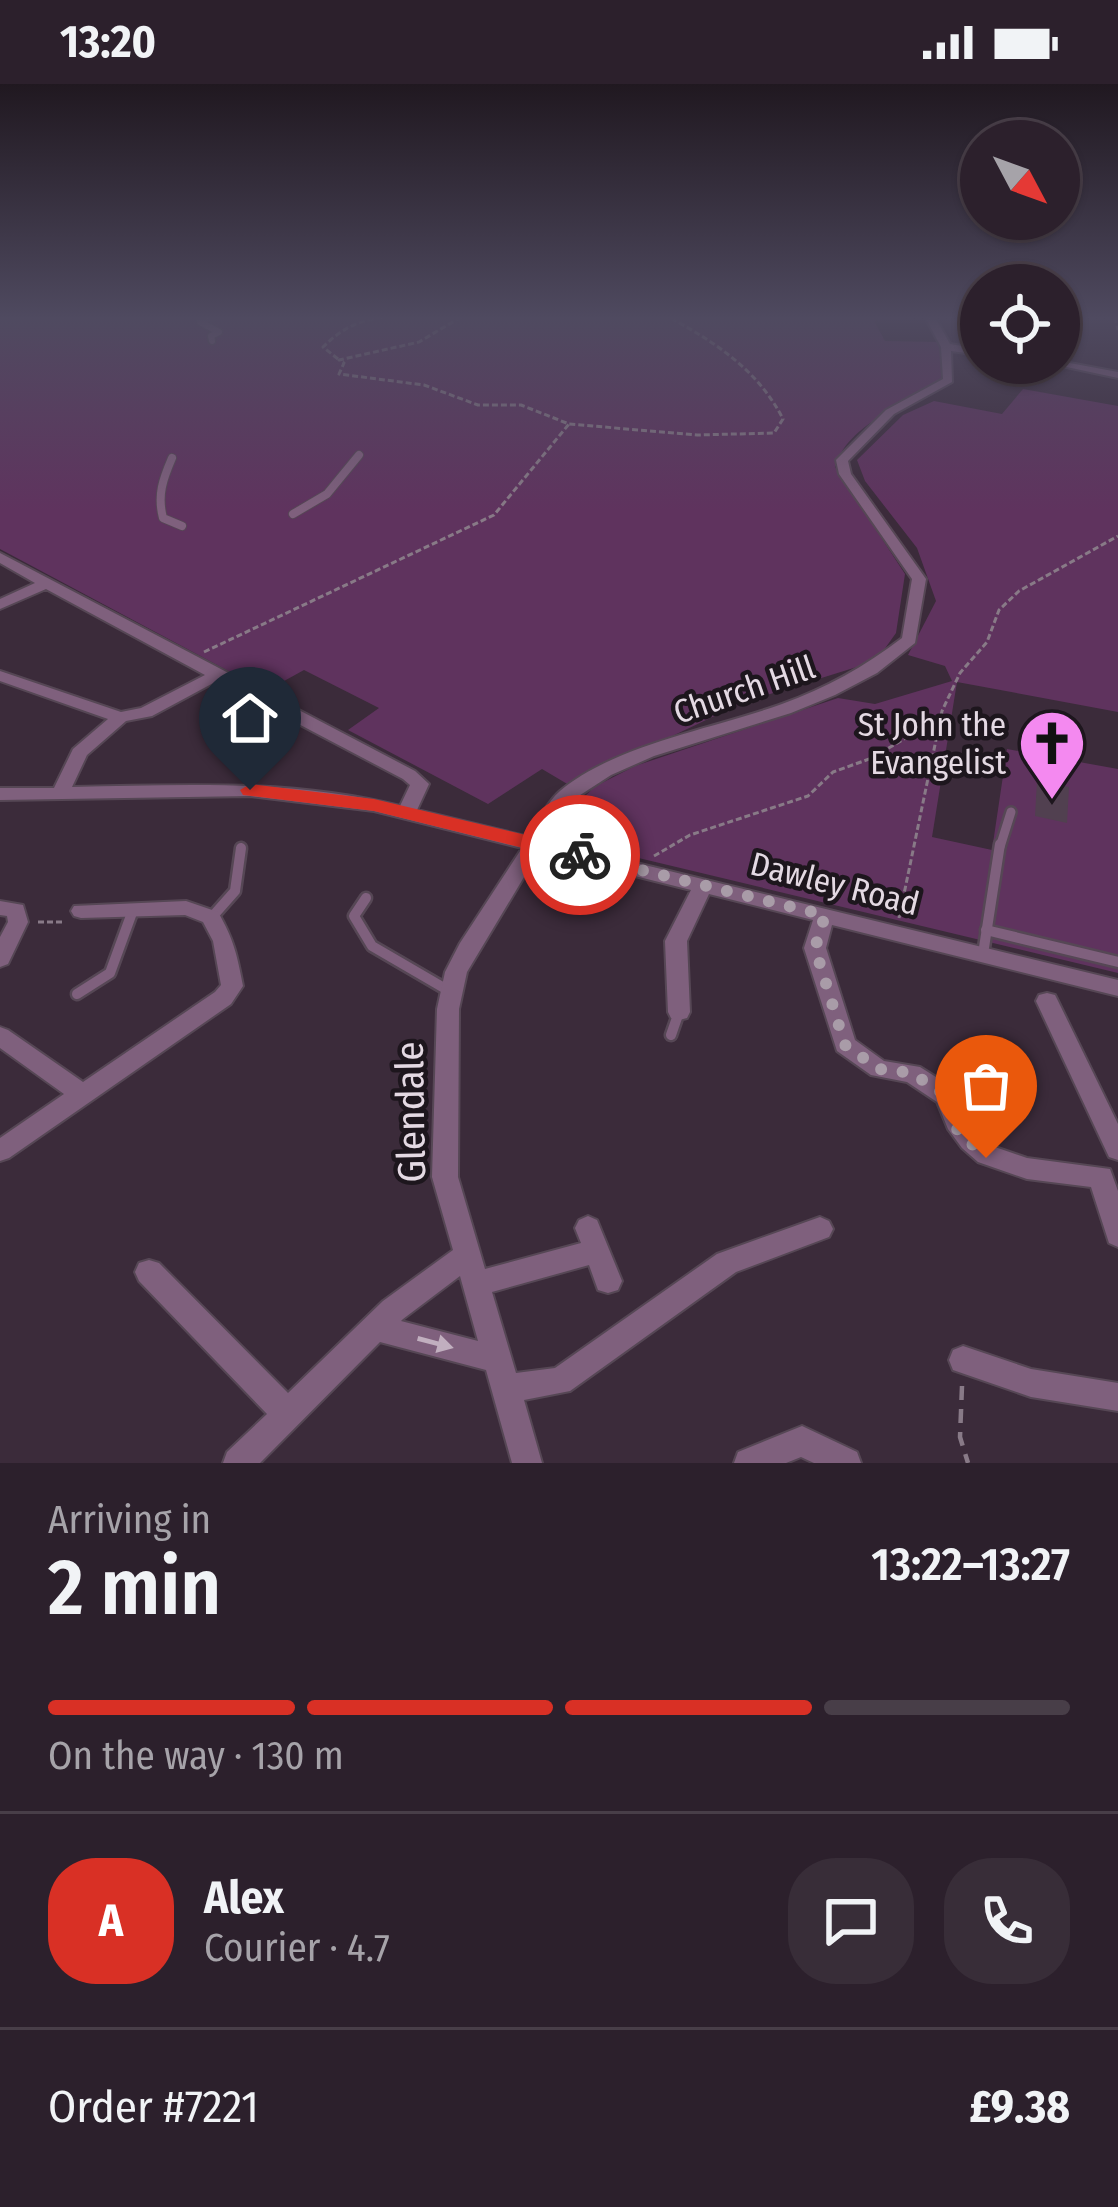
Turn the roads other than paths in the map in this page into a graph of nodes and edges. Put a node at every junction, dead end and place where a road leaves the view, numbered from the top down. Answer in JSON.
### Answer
{"nodes":[{"id":1,"x":946,"y":381,"type":"edge"},
{"id":2,"x":358,"y":454,"type":"dead end"},
{"id":3,"x":172,"y":458,"type":"dead end"},
{"id":4,"x":293,"y":514,"type":"dead end"},
{"id":5,"x":182,"y":526,"type":"dead end"},
{"id":6,"x":0,"y":557,"type":"edge"},
{"id":7,"x":46,"y":583,"type":"junction"},
{"id":8,"x":0,"y":604,"type":"edge"},
{"id":9,"x":217,"y":675,"type":"junction"},
{"id":10,"x":0,"y":676,"type":"edge"},
{"id":11,"x":120,"y":717,"type":"junction"},
{"id":12,"x":61,"y":792,"type":"junction"},
{"id":13,"x":0,"y":794,"type":"edge"},
{"id":14,"x":406,"y":812,"type":"junction"},
{"id":15,"x":1011,"y":812,"type":"dead end"},
{"id":16,"x":536,"y":844,"type":"junction"},
{"id":17,"x":241,"y":848,"type":"dead end"},
{"id":18,"x":703,"y":885,"type":"junction"},
{"id":19,"x":366,"y":898,"type":"dead end"},
{"id":20,"x":133,"y":910,"type":"junction"},
{"id":21,"x":81,"y":911,"type":"road end"},
{"id":22,"x":9,"y":915,"type":"edge"},
{"id":23,"x":825,"y":915,"type":"junction"},
{"id":24,"x":212,"y":917,"type":"junction"},
{"id":25,"x":985,"y":942,"type":"junction"},
{"id":26,"x":0,"y":959,"type":"edge"},
{"id":27,"x":1118,"y":962,"type":"edge"},
{"id":28,"x":1118,"y":988,"type":"edge"},
{"id":29,"x":452,"y":992,"type":"junction"},
{"id":30,"x":77,"y":994,"type":"dead end"},
{"id":31,"x":1047,"y":1000,"type":"dead end"},
{"id":32,"x":679,"y":1012,"type":"joint"},
{"id":33,"x":671,"y":1035,"type":"dead end"},
{"id":34,"x":0,"y":1036,"type":"edge"},
{"id":35,"x":82,"y":1094,"type":"junction"},
{"id":36,"x":0,"y":1151,"type":"edge"},
{"id":37,"x":1118,"y":1153,"type":"edge"},
{"id":38,"x":1101,"y":1177,"type":"junction"},
{"id":39,"x":820,"y":1229,"type":"dead end"},
{"id":40,"x":1118,"y":1235,"type":"edge"},
{"id":41,"x":471,"y":1269,"type":"junction"},
{"id":42,"x":148,"y":1272,"type":"dead end"},
{"id":43,"x":608,"y":1281,"type":"dead end"},
{"id":44,"x":376,"y":1328,"type":"junction"},
{"id":45,"x":495,"y":1359,"type":"junction"},
{"id":46,"x":963,"y":1360,"type":"road end"},
{"id":47,"x":506,"y":1389,"type":"junction"},
{"id":48,"x":1118,"y":1397,"type":"edge"},
{"id":49,"x":286,"y":1412,"type":"junction"},
{"id":50,"x":238,"y":1463,"type":"edge"},
{"id":51,"x":526,"y":1463,"type":"edge"},
{"id":52,"x":749,"y":1463,"type":"edge"},
{"id":53,"x":846,"y":1463,"type":"edge"}],
"edges":[{"from":1,"to":16,"type":"street","name":"Church Hill"},
{"from":2,"to":4,"type":"lane"},
{"from":3,"to":5,"type":"lane"},
{"from":6,"to":7,"type":"street"},
{"from":7,"to":8,"type":"street"},
{"from":7,"to":9,"type":"street"},
{"from":9,"to":11,"type":"street"},
{"from":9,"to":14,"type":"street"},
{"from":10,"to":11,"type":"street"},
{"from":11,"to":12,"type":"street"},
{"from":12,"to":13,"type":"street","name":"Dawley Road"},
{"from":12,"to":14,"type":"street","name":"Dawley Road"},
{"from":14,"to":16,"type":"street","name":"Dawley Road"},
{"from":15,"to":25,"type":"lane"},
{"from":16,"to":18,"type":"street","name":"Dawley Road"},
{"from":16,"to":29,"type":"street","name":"Glendale"},
{"from":17,"to":24,"type":"lane"},
{"from":18,"to":23,"type":"street","name":"Dawley Road"},
{"from":18,"to":32,"type":"street"},
{"from":19,"to":29,"type":"lane"},
{"from":20,"to":21,"type":"street"},
{"from":20,"to":24,"type":"street"},
{"from":20,"to":30,"type":"lane"},
{"from":22,"to":26,"type":"street"},
{"from":23,"to":25,"type":"street","name":"Dawley Road"},
{"from":23,"to":38,"type":"street"},
{"from":24,"to":35,"type":"street"},
{"from":25,"to":27,"type":"lane"},
{"from":25,"to":28,"type":"street","name":"Dawley Road"},
{"from":29,"to":41,"type":"street","name":"Glendale"},
{"from":31,"to":37,"type":"street"},
{"from":32,"to":33,"type":"lane"},
{"from":34,"to":35,"type":"street"},
{"from":35,"to":36,"type":"street"},
{"from":37,"to":38,"type":"street"},
{"from":38,"to":40,"type":"street"},
{"from":39,"to":47,"type":"street"},
{"from":41,"to":43,"type":"street"},
{"from":41,"to":44,"type":"street"},
{"from":41,"to":45,"type":"street","name":"Glendale"},
{"from":42,"to":49,"type":"street"},
{"from":44,"to":45,"type":"street","one_way":true},
{"from":44,"to":49,"type":"street"},
{"from":45,"to":47,"type":"street","name":"Glendale"},
{"from":46,"to":48,"type":"street"},
{"from":47,"to":51,"type":"street","name":"Glendale"},
{"from":49,"to":50,"type":"street"},
{"from":52,"to":53,"type":"street"}]}
